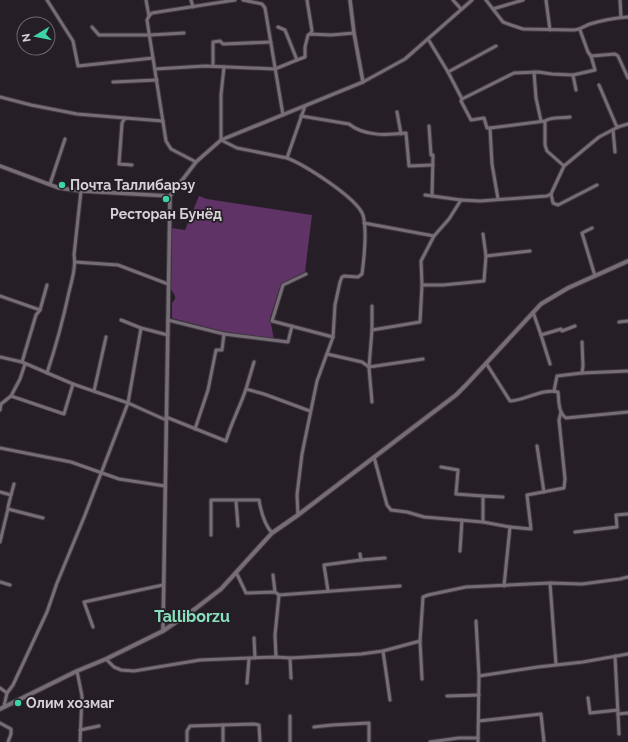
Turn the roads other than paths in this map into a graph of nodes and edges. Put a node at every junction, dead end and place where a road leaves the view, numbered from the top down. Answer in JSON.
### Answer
{"nodes":[{"id":1,"x":47,"y":0,"type":"edge"},
{"id":2,"x":146,"y":0,"type":"edge"},
{"id":3,"x":191,"y":0,"type":"edge"},
{"id":4,"x":235,"y":0,"type":"edge"},
{"id":5,"x":242,"y":0,"type":"edge"},
{"id":6,"x":263,"y":0,"type":"edge"},
{"id":7,"x":307,"y":0,"type":"edge"},
{"id":8,"x":350,"y":0,"type":"edge"},
{"id":9,"x":453,"y":0,"type":"edge"},
{"id":10,"x":472,"y":0,"type":"edge"},
{"id":11,"x":486,"y":0,"type":"edge"},
{"id":12,"x":523,"y":0,"type":"edge"},
{"id":13,"x":546,"y":0,"type":"edge"},
{"id":14,"x":620,"y":0,"type":"edge"},
{"id":15,"x":264,"y":6,"type":"junction"},
{"id":16,"x":193,"y":7,"type":"junction"},
{"id":17,"x":461,"y":9,"type":"junction"},
{"id":18,"x":493,"y":9,"type":"junction"},
{"id":19,"x":148,"y":16,"type":"junction"},
{"id":20,"x":622,"y":17,"type":"junction"},
{"id":21,"x":628,"y":17,"type":"edge"},
{"id":22,"x":92,"y":27,"type":"dead end"},
{"id":23,"x":278,"y":27,"type":"dead end"},
{"id":24,"x":550,"y":30,"type":"junction"},
{"id":25,"x":580,"y":30,"type":"junction"},
{"id":26,"x":184,"y":33,"type":"dead end"},
{"id":27,"x":354,"y":33,"type":"junction"},
{"id":28,"x":310,"y":34,"type":"junction"},
{"id":29,"x":150,"y":35,"type":"junction"},
{"id":30,"x":428,"y":39,"type":"junction"},
{"id":31,"x":271,"y":42,"type":"junction"},
{"id":32,"x":496,"y":46,"type":"dead end"},
{"id":33,"x":592,"y":56,"type":"junction"},
{"id":34,"x":153,"y":58,"type":"junction"},
{"id":35,"x":297,"y":60,"type":"junction"},
{"id":36,"x":213,"y":66,"type":"junction"},
{"id":37,"x":224,"y":67,"type":"junction"},
{"id":38,"x":155,"y":69,"type":"junction"},
{"id":39,"x":276,"y":69,"type":"junction"},
{"id":40,"x":448,"y":72,"type":"junction"},
{"id":41,"x":534,"y":72,"type":"junction"},
{"id":42,"x":573,"y":75,"type":"junction"},
{"id":43,"x":628,"y":78,"type":"edge"},
{"id":44,"x":157,"y":80,"type":"junction"},
{"id":45,"x":113,"y":82,"type":"dead end"},
{"id":46,"x":363,"y":82,"type":"junction"},
{"id":47,"x":599,"y":85,"type":"dead end"},
{"id":48,"x":576,"y":90,"type":"dead end"},
{"id":49,"x":0,"y":97,"type":"edge"},
{"id":50,"x":462,"y":99,"type":"junction"},
{"id":51,"x":305,"y":106,"type":"junction"},
{"id":52,"x":397,"y":112,"type":"dead end"},
{"id":53,"x":283,"y":115,"type":"junction"},
{"id":54,"x":301,"y":116,"type":"junction"},
{"id":55,"x":570,"y":117,"type":"dead end"},
{"id":56,"x":125,"y":118,"type":"junction"},
{"id":57,"x":163,"y":121,"type":"junction"},
{"id":58,"x":541,"y":121,"type":"junction"},
{"id":59,"x":546,"y":121,"type":"junction"},
{"id":60,"x":628,"y":124,"type":"edge"},
{"id":61,"x":429,"y":126,"type":"dead end"},
{"id":62,"x":618,"y":127,"type":"junction"},
{"id":63,"x":490,"y":128,"type":"junction"},
{"id":64,"x":613,"y":130,"type":"junction"},
{"id":65,"x":401,"y":134,"type":"junction"},
{"id":66,"x":65,"y":139,"type":"dead end"},
{"id":67,"x":221,"y":140,"type":"junction"},
{"id":68,"x":615,"y":152,"type":"dead end"},
{"id":69,"x":287,"y":158,"type":"junction"},
{"id":70,"x":196,"y":162,"type":"junction"},
{"id":71,"x":132,"y":165,"type":"dead end"},
{"id":72,"x":0,"y":166,"type":"edge"},
{"id":73,"x":433,"y":166,"type":"junction"},
{"id":74,"x":564,"y":166,"type":"junction"},
{"id":75,"x":50,"y":184,"type":"junction"},
{"id":76,"x":597,"y":185,"type":"dead end"},
{"id":77,"x":81,"y":191,"type":"junction"},
{"id":78,"x":551,"y":194,"type":"junction"},
{"id":79,"x":425,"y":195,"type":"dead end"},
{"id":80,"x":170,"y":196,"type":"junction"},
{"id":81,"x":432,"y":196,"type":"junction"},
{"id":82,"x":498,"y":199,"type":"junction"},
{"id":83,"x":461,"y":200,"type":"junction"},
{"id":84,"x":364,"y":222,"type":"junction"},
{"id":85,"x":592,"y":228,"type":"dead end"},
{"id":86,"x":484,"y":234,"type":"dead end"},
{"id":87,"x":434,"y":236,"type":"junction"},
{"id":88,"x":530,"y":251,"type":"dead end"},
{"id":89,"x":486,"y":256,"type":"junction"},
{"id":90,"x":628,"y":261,"type":"edge"},
{"id":91,"x":75,"y":262,"type":"junction"},
{"id":92,"x":306,"y":274,"type":"dead end"},
{"id":93,"x":595,"y":276,"type":"junction"},
{"id":94,"x":168,"y":284,"type":"junction"},
{"id":95,"x":48,"y":285,"type":"dead end"},
{"id":96,"x":422,"y":285,"type":"junction"},
{"id":97,"x":0,"y":296,"type":"edge"},
{"id":98,"x":372,"y":306,"type":"dead end"},
{"id":99,"x":40,"y":310,"type":"junction"},
{"id":100,"x":533,"y":312,"type":"junction"},
{"id":101,"x":121,"y":320,"type":"dead end"},
{"id":102,"x":168,"y":320,"type":"junction"},
{"id":103,"x":628,"y":321,"type":"edge"},
{"id":104,"x":619,"y":322,"type":"dead end"},
{"id":105,"x":292,"y":326,"type":"junction"},
{"id":106,"x":575,"y":326,"type":"dead end"},
{"id":107,"x":141,"y":328,"type":"junction"},
{"id":108,"x":372,"y":330,"type":"junction"},
{"id":109,"x":224,"y":334,"type":"junction"},
{"id":110,"x":168,"y":335,"type":"junction"},
{"id":111,"x":541,"y":335,"type":"junction"},
{"id":112,"x":106,"y":337,"type":"dead end"},
{"id":113,"x":333,"y":337,"type":"junction"},
{"id":114,"x":582,"y":342,"type":"dead end"},
{"id":115,"x":327,"y":354,"type":"junction"},
{"id":116,"x":0,"y":357,"type":"edge"},
{"id":117,"x":423,"y":359,"type":"dead end"},
{"id":118,"x":254,"y":362,"type":"dead end"},
{"id":119,"x":24,"y":363,"type":"junction"},
{"id":120,"x":486,"y":363,"type":"junction"},
{"id":121,"x":550,"y":364,"type":"dead end"},
{"id":122,"x":369,"y":368,"type":"junction"},
{"id":123,"x":628,"y":371,"type":"edge"},
{"id":124,"x":47,"y":373,"type":"junction"},
{"id":125,"x":582,"y":373,"type":"junction"},
{"id":126,"x":73,"y":384,"type":"junction"},
{"id":127,"x":246,"y":389,"type":"junction"},
{"id":128,"x":94,"y":391,"type":"junction"},
{"id":129,"x":554,"y":391,"type":"junction"},
{"id":130,"x":11,"y":396,"type":"junction"},
{"id":131,"x":372,"y":402,"type":"dead end"},
{"id":132,"x":128,"y":404,"type":"junction"},
{"id":133,"x":0,"y":410,"type":"edge"},
{"id":134,"x":310,"y":411,"type":"junction"},
{"id":135,"x":561,"y":412,"type":"junction"},
{"id":136,"x":628,"y":412,"type":"edge"},
{"id":137,"x":166,"y":419,"type":"junction"},
{"id":138,"x":195,"y":429,"type":"junction"},
{"id":139,"x":537,"y":446,"type":"dead end"},
{"id":140,"x":0,"y":448,"type":"edge"},
{"id":141,"x":374,"y":457,"type":"junction"},
{"id":142,"x":441,"y":468,"type":"dead end"},
{"id":143,"x":102,"y":472,"type":"junction"},
{"id":144,"x":14,"y":484,"type":"dead end"},
{"id":145,"x":165,"y":486,"type":"junction"},
{"id":146,"x":0,"y":492,"type":"edge"},
{"id":147,"x":544,"y":492,"type":"junction"},
{"id":148,"x":11,"y":495,"type":"junction"},
{"id":149,"x":483,"y":496,"type":"junction"},
{"id":150,"x":503,"y":498,"type":"dead end"},
{"id":151,"x":236,"y":501,"type":"junction"},
{"id":152,"x":8,"y":507,"type":"dead end"},
{"id":153,"x":628,"y":514,"type":"edge"},
{"id":154,"x":298,"y":515,"type":"junction"},
{"id":155,"x":43,"y":518,"type":"dead end"},
{"id":156,"x":462,"y":520,"type":"junction"},
{"id":157,"x":483,"y":522,"type":"junction"},
{"id":158,"x":0,"y":523,"type":"edge"},
{"id":159,"x":4,"y":524,"type":"junction"},
{"id":160,"x":238,"y":526,"type":"dead end"},
{"id":161,"x":510,"y":527,"type":"junction"},
{"id":162,"x":575,"y":532,"type":"dead end"},
{"id":163,"x":272,"y":533,"type":"junction"},
{"id":164,"x":211,"y":535,"type":"dead end"},
{"id":165,"x":0,"y":542,"type":"edge"},
{"id":166,"x":460,"y":550,"type":"dead end"},
{"id":167,"x":360,"y":554,"type":"dead end"},
{"id":168,"x":385,"y":558,"type":"dead end"},
{"id":169,"x":361,"y":560,"type":"junction"},
{"id":170,"x":236,"y":572,"type":"junction"},
{"id":171,"x":273,"y":575,"type":"dead end"},
{"id":172,"x":628,"y":577,"type":"edge"},
{"id":173,"x":0,"y":582,"type":"edge"},
{"id":174,"x":550,"y":583,"type":"junction"},
{"id":175,"x":10,"y":585,"type":"dead end"},
{"id":176,"x":163,"y":585,"type":"junction"},
{"id":177,"x":400,"y":586,"type":"dead end"},
{"id":178,"x":504,"y":586,"type":"junction"},
{"id":179,"x":328,"y":591,"type":"junction"},
{"id":180,"x":275,"y":592,"type":"junction"},
{"id":181,"x":279,"y":595,"type":"junction"},
{"id":182,"x":476,"y":621,"type":"dead end"},
{"id":183,"x":93,"y":628,"type":"dead end"},
{"id":184,"x":163,"y":631,"type":"junction"},
{"id":185,"x":254,"y":638,"type":"dead end"},
{"id":186,"x":420,"y":641,"type":"junction"},
{"id":187,"x":383,"y":651,"type":"junction"},
{"id":188,"x":628,"y":654,"type":"edge"},
{"id":189,"x":615,"y":656,"type":"junction"},
{"id":190,"x":276,"y":657,"type":"junction"},
{"id":191,"x":249,"y":658,"type":"junction"},
{"id":192,"x":255,"y":658,"type":"junction"},
{"id":193,"x":290,"y":658,"type":"junction"},
{"id":194,"x":106,"y":660,"type":"junction"},
{"id":195,"x":556,"y":664,"type":"junction"},
{"id":196,"x":77,"y":671,"type":"junction"},
{"id":197,"x":479,"y":676,"type":"junction"},
{"id":198,"x":291,"y":678,"type":"dead end"},
{"id":199,"x":422,"y":679,"type":"dead end"},
{"id":200,"x":247,"y":683,"type":"dead end"},
{"id":201,"x":0,"y":688,"type":"edge"},
{"id":202,"x":7,"y":693,"type":"junction"},
{"id":203,"x":479,"y":695,"type":"junction"},
{"id":204,"x":447,"y":696,"type":"dead end"},
{"id":205,"x":588,"y":698,"type":"dead end"},
{"id":206,"x":390,"y":700,"type":"dead end"},
{"id":207,"x":2,"y":707,"type":"edge"},
{"id":208,"x":618,"y":712,"type":"junction"},
{"id":209,"x":628,"y":713,"type":"edge"},
{"id":210,"x":290,"y":716,"type":"dead end"},
{"id":211,"x":479,"y":722,"type":"junction"},
{"id":212,"x":0,"y":723,"type":"edge"},
{"id":213,"x":223,"y":725,"type":"junction"},
{"id":214,"x":99,"y":726,"type":"dead end"},
{"id":215,"x":314,"y":727,"type":"dead end"},
{"id":216,"x":80,"y":730,"type":"junction"},
{"id":217,"x":619,"y":734,"type":"dead end"},
{"id":218,"x":478,"y":740,"type":"edge"},
{"id":219,"x":8,"y":742,"type":"edge"},
{"id":220,"x":80,"y":742,"type":"edge"},
{"id":221,"x":188,"y":742,"type":"edge"},
{"id":222,"x":223,"y":742,"type":"edge"},
{"id":223,"x":260,"y":742,"type":"edge"},
{"id":224,"x":290,"y":742,"type":"edge"},
{"id":225,"x":369,"y":742,"type":"edge"},
{"id":226,"x":430,"y":742,"type":"edge"},
{"id":227,"x":544,"y":742,"type":"edge"}],
"edges":[{"from":1,"to":34,"type":"street"},
{"from":2,"to":19,"type":"street"},
{"from":3,"to":16,"type":"street"},
{"from":4,"to":16,"type":"street"},
{"from":5,"to":15,"type":"street"},
{"from":6,"to":15,"type":"street"},
{"from":7,"to":28,"type":"street"},
{"from":8,"to":27,"type":"street"},
{"from":9,"to":17,"type":"street"},
{"from":10,"to":17,"type":"street"},
{"from":11,"to":18,"type":"street"},
{"from":12,"to":18,"type":"street"},
{"from":13,"to":24,"type":"street"},
{"from":14,"to":20,"type":"street"},
{"from":15,"to":31,"type":"street"},
{"from":16,"to":19,"type":"street"},
{"from":17,"to":30,"type":"street"},
{"from":18,"to":24,"type":"street"},
{"from":19,"to":29,"type":"street"},
{"from":20,"to":21,"type":"street"},
{"from":20,"to":25,"type":"street"},
{"from":22,"to":29,"type":"street"},
{"from":23,"to":35,"type":"street"},
{"from":24,"to":25,"type":"street"},
{"from":25,"to":33,"type":"street"},
{"from":26,"to":29,"type":"street"},
{"from":27,"to":28,"type":"street"},
{"from":27,"to":46,"type":"street"},
{"from":28,"to":35,"type":"street"},
{"from":29,"to":34,"type":"street"},
{"from":30,"to":40,"type":"street"},
{"from":30,"to":46,"type":"street"},
{"from":31,"to":36,"type":"street"},
{"from":31,"to":39,"type":"street"},
{"from":32,"to":40,"type":"street"},
{"from":33,"to":42,"type":"street"},
{"from":33,"to":43,"type":"street"},
{"from":34,"to":38,"type":"street"},
{"from":35,"to":39,"type":"street"},
{"from":36,"to":37,"type":"street"},
{"from":36,"to":38,"type":"street"},
{"from":37,"to":39,"type":"street"},
{"from":37,"to":67,"type":"street"},
{"from":38,"to":44,"type":"street"},
{"from":39,"to":53,"type":"street"},
{"from":40,"to":50,"type":"street"},
{"from":41,"to":42,"type":"street"},
{"from":41,"to":50,"type":"street"},
{"from":41,"to":58,"type":"street"},
{"from":42,"to":48,"type":"street"},
{"from":44,"to":45,"type":"street"},
{"from":44,"to":57,"type":"street"},
{"from":46,"to":51,"type":"street"},
{"from":47,"to":62,"type":"street"},
{"from":49,"to":56,"type":"street"},
{"from":50,"to":63,"type":"street"},
{"from":51,"to":53,"type":"street"},
{"from":51,"to":54,"type":"street"},
{"from":52,"to":65,"type":"street"},
{"from":53,"to":67,"type":"street"},
{"from":54,"to":65,"type":"street"},
{"from":54,"to":69,"type":"street"},
{"from":55,"to":59,"type":"street"},
{"from":56,"to":57,"type":"street"},
{"from":56,"to":71,"type":"street"},
{"from":57,"to":70,"type":"street"},
{"from":58,"to":59,"type":"street"},
{"from":58,"to":63,"type":"street"},
{"from":59,"to":74,"type":"street"},
{"from":60,"to":62,"type":"street"},
{"from":61,"to":73,"type":"street"},
{"from":62,"to":64,"type":"street"},
{"from":63,"to":82,"type":"street"},
{"from":64,"to":68,"type":"street"},
{"from":64,"to":74,"type":"street"},
{"from":65,"to":73,"type":"street"},
{"from":66,"to":75,"type":"street"},
{"from":67,"to":69,"type":"street"},
{"from":67,"to":70,"type":"street"},
{"from":69,"to":84,"type":"street"},
{"from":70,"to":80,"type":"street"},
{"from":72,"to":75,"type":"street"},
{"from":73,"to":81,"type":"street"},
{"from":74,"to":78,"type":"street"},
{"from":75,"to":77,"type":"street"},
{"from":76,"to":78,"type":"street"},
{"from":77,"to":80,"type":"street"},
{"from":77,"to":91,"type":"street"},
{"from":78,"to":82,"type":"street"},
{"from":79,"to":81,"type":"street"},
{"from":80,"to":94,"type":"street"},
{"from":81,"to":83,"type":"street"},
{"from":82,"to":83,"type":"street"},
{"from":83,"to":87,"type":"street"},
{"from":84,"to":87,"type":"street"},
{"from":84,"to":113,"type":"street"},
{"from":85,"to":93,"type":"street"},
{"from":86,"to":89,"type":"street"},
{"from":87,"to":96,"type":"street"},
{"from":88,"to":89,"type":"street"},
{"from":89,"to":96,"type":"street"},
{"from":90,"to":93,"type":"main road"},
{"from":91,"to":94,"type":"street"},
{"from":91,"to":124,"type":"street"},
{"from":92,"to":105,"type":"street"},
{"from":93,"to":100,"type":"main road"},
{"from":94,"to":102,"type":"street"},
{"from":95,"to":99,"type":"street"},
{"from":96,"to":108,"type":"street"},
{"from":97,"to":99,"type":"street"},
{"from":98,"to":108,"type":"street"},
{"from":99,"to":119,"type":"street"},
{"from":100,"to":111,"type":"street"},
{"from":100,"to":120,"type":"main road"},
{"from":101,"to":107,"type":"street"},
{"from":102,"to":109,"type":"street"},
{"from":102,"to":110,"type":"street"},
{"from":103,"to":104,"type":"street"},
{"from":105,"to":109,"type":"street"},
{"from":105,"to":113,"type":"street"},
{"from":106,"to":111,"type":"street"},
{"from":107,"to":110,"type":"street"},
{"from":107,"to":132,"type":"street"},
{"from":108,"to":122,"type":"street"},
{"from":109,"to":138,"type":"street"},
{"from":110,"to":137,"type":"street"},
{"from":111,"to":121,"type":"street"},
{"from":112,"to":128,"type":"street"},
{"from":113,"to":115,"type":"street"},
{"from":114,"to":125,"type":"street"},
{"from":115,"to":122,"type":"street"},
{"from":115,"to":134,"type":"street"},
{"from":116,"to":119,"type":"street"},
{"from":117,"to":122,"type":"street"},
{"from":118,"to":127,"type":"street"},
{"from":119,"to":124,"type":"street"},
{"from":119,"to":130,"type":"street"},
{"from":120,"to":129,"type":"street"},
{"from":120,"to":141,"type":"main road"},
{"from":122,"to":131,"type":"street"},
{"from":123,"to":125,"type":"street"},
{"from":124,"to":126,"type":"street"},
{"from":125,"to":129,"type":"street"},
{"from":126,"to":128,"type":"street"},
{"from":126,"to":130,"type":"street"},
{"from":127,"to":134,"type":"street"},
{"from":127,"to":138,"type":"street"},
{"from":128,"to":132,"type":"street"},
{"from":129,"to":135,"type":"street"},
{"from":130,"to":133,"type":"street"},
{"from":132,"to":137,"type":"street"},
{"from":132,"to":143,"type":"street"},
{"from":134,"to":154,"type":"street"},
{"from":135,"to":136,"type":"street"},
{"from":135,"to":147,"type":"street"},
{"from":137,"to":138,"type":"street"},
{"from":137,"to":145,"type":"street"},
{"from":139,"to":147,"type":"street"},
{"from":140,"to":143,"type":"street"},
{"from":141,"to":154,"type":"main road"},
{"from":141,"to":156,"type":"street"},
{"from":142,"to":149,"type":"street"},
{"from":143,"to":145,"type":"street"},
{"from":143,"to":202,"type":"street"},
{"from":144,"to":148,"type":"street"},
{"from":145,"to":176,"type":"street"},
{"from":146,"to":148,"type":"street"},
{"from":147,"to":161,"type":"street"},
{"from":148,"to":152,"type":"street"},
{"from":149,"to":150,"type":"street"},
{"from":149,"to":157,"type":"street"},
{"from":151,"to":160,"type":"street"},
{"from":151,"to":163,"type":"street"},
{"from":151,"to":164,"type":"street"},
{"from":153,"to":162,"type":"street"},
{"from":154,"to":163,"type":"main road"},
{"from":155,"to":159,"type":"street"},
{"from":156,"to":157,"type":"street"},
{"from":156,"to":166,"type":"street"},
{"from":157,"to":161,"type":"street"},
{"from":158,"to":159,"type":"street"},
{"from":159,"to":165,"type":"street"},
{"from":161,"to":178,"type":"street"},
{"from":163,"to":170,"type":"main road"},
{"from":167,"to":169,"type":"street"},
{"from":168,"to":169,"type":"street"},
{"from":169,"to":179,"type":"street"},
{"from":170,"to":180,"type":"street"},
{"from":170,"to":184,"type":"main road"},
{"from":171,"to":180,"type":"street"},
{"from":172,"to":174,"type":"street"},
{"from":173,"to":175,"type":"street"},
{"from":174,"to":178,"type":"street"},
{"from":174,"to":195,"type":"street"},
{"from":176,"to":183,"type":"street"},
{"from":176,"to":184,"type":"street"},
{"from":177,"to":179,"type":"street"},
{"from":178,"to":186,"type":"street"},
{"from":179,"to":181,"type":"street"},
{"from":180,"to":181,"type":"street"},
{"from":181,"to":190,"type":"street"},
{"from":182,"to":197,"type":"street"},
{"from":184,"to":194,"type":"main road"},
{"from":185,"to":192,"type":"street"},
{"from":186,"to":187,"type":"street"},
{"from":186,"to":199,"type":"street"},
{"from":187,"to":193,"type":"street"},
{"from":187,"to":206,"type":"street"},
{"from":188,"to":189,"type":"street"},
{"from":189,"to":195,"type":"street"},
{"from":189,"to":208,"type":"street"},
{"from":190,"to":192,"type":"street"},
{"from":190,"to":193,"type":"street"},
{"from":191,"to":192,"type":"street"},
{"from":191,"to":194,"type":"street"},
{"from":191,"to":200,"type":"street"},
{"from":193,"to":198,"type":"street"},
{"from":194,"to":196,"type":"main road"},
{"from":195,"to":197,"type":"street"},
{"from":196,"to":207,"type":"main road"},
{"from":196,"to":216,"type":"street"},
{"from":197,"to":203,"type":"street"},
{"from":201,"to":202,"type":"street"},
{"from":202,"to":207,"type":"street"},
{"from":203,"to":204,"type":"street"},
{"from":203,"to":211,"type":"street"},
{"from":205,"to":208,"type":"street"},
{"from":208,"to":209,"type":"street"},
{"from":208,"to":217,"type":"street"},
{"from":210,"to":224,"type":"street"},
{"from":211,"to":218,"type":"street"},
{"from":211,"to":227,"type":"street"},
{"from":212,"to":219,"type":"street"},
{"from":213,"to":221,"type":"street"},
{"from":213,"to":222,"type":"street"},
{"from":213,"to":223,"type":"street"},
{"from":214,"to":216,"type":"street"},
{"from":215,"to":225,"type":"street"},
{"from":216,"to":220,"type":"street"},
{"from":218,"to":226,"type":"street"}]}
